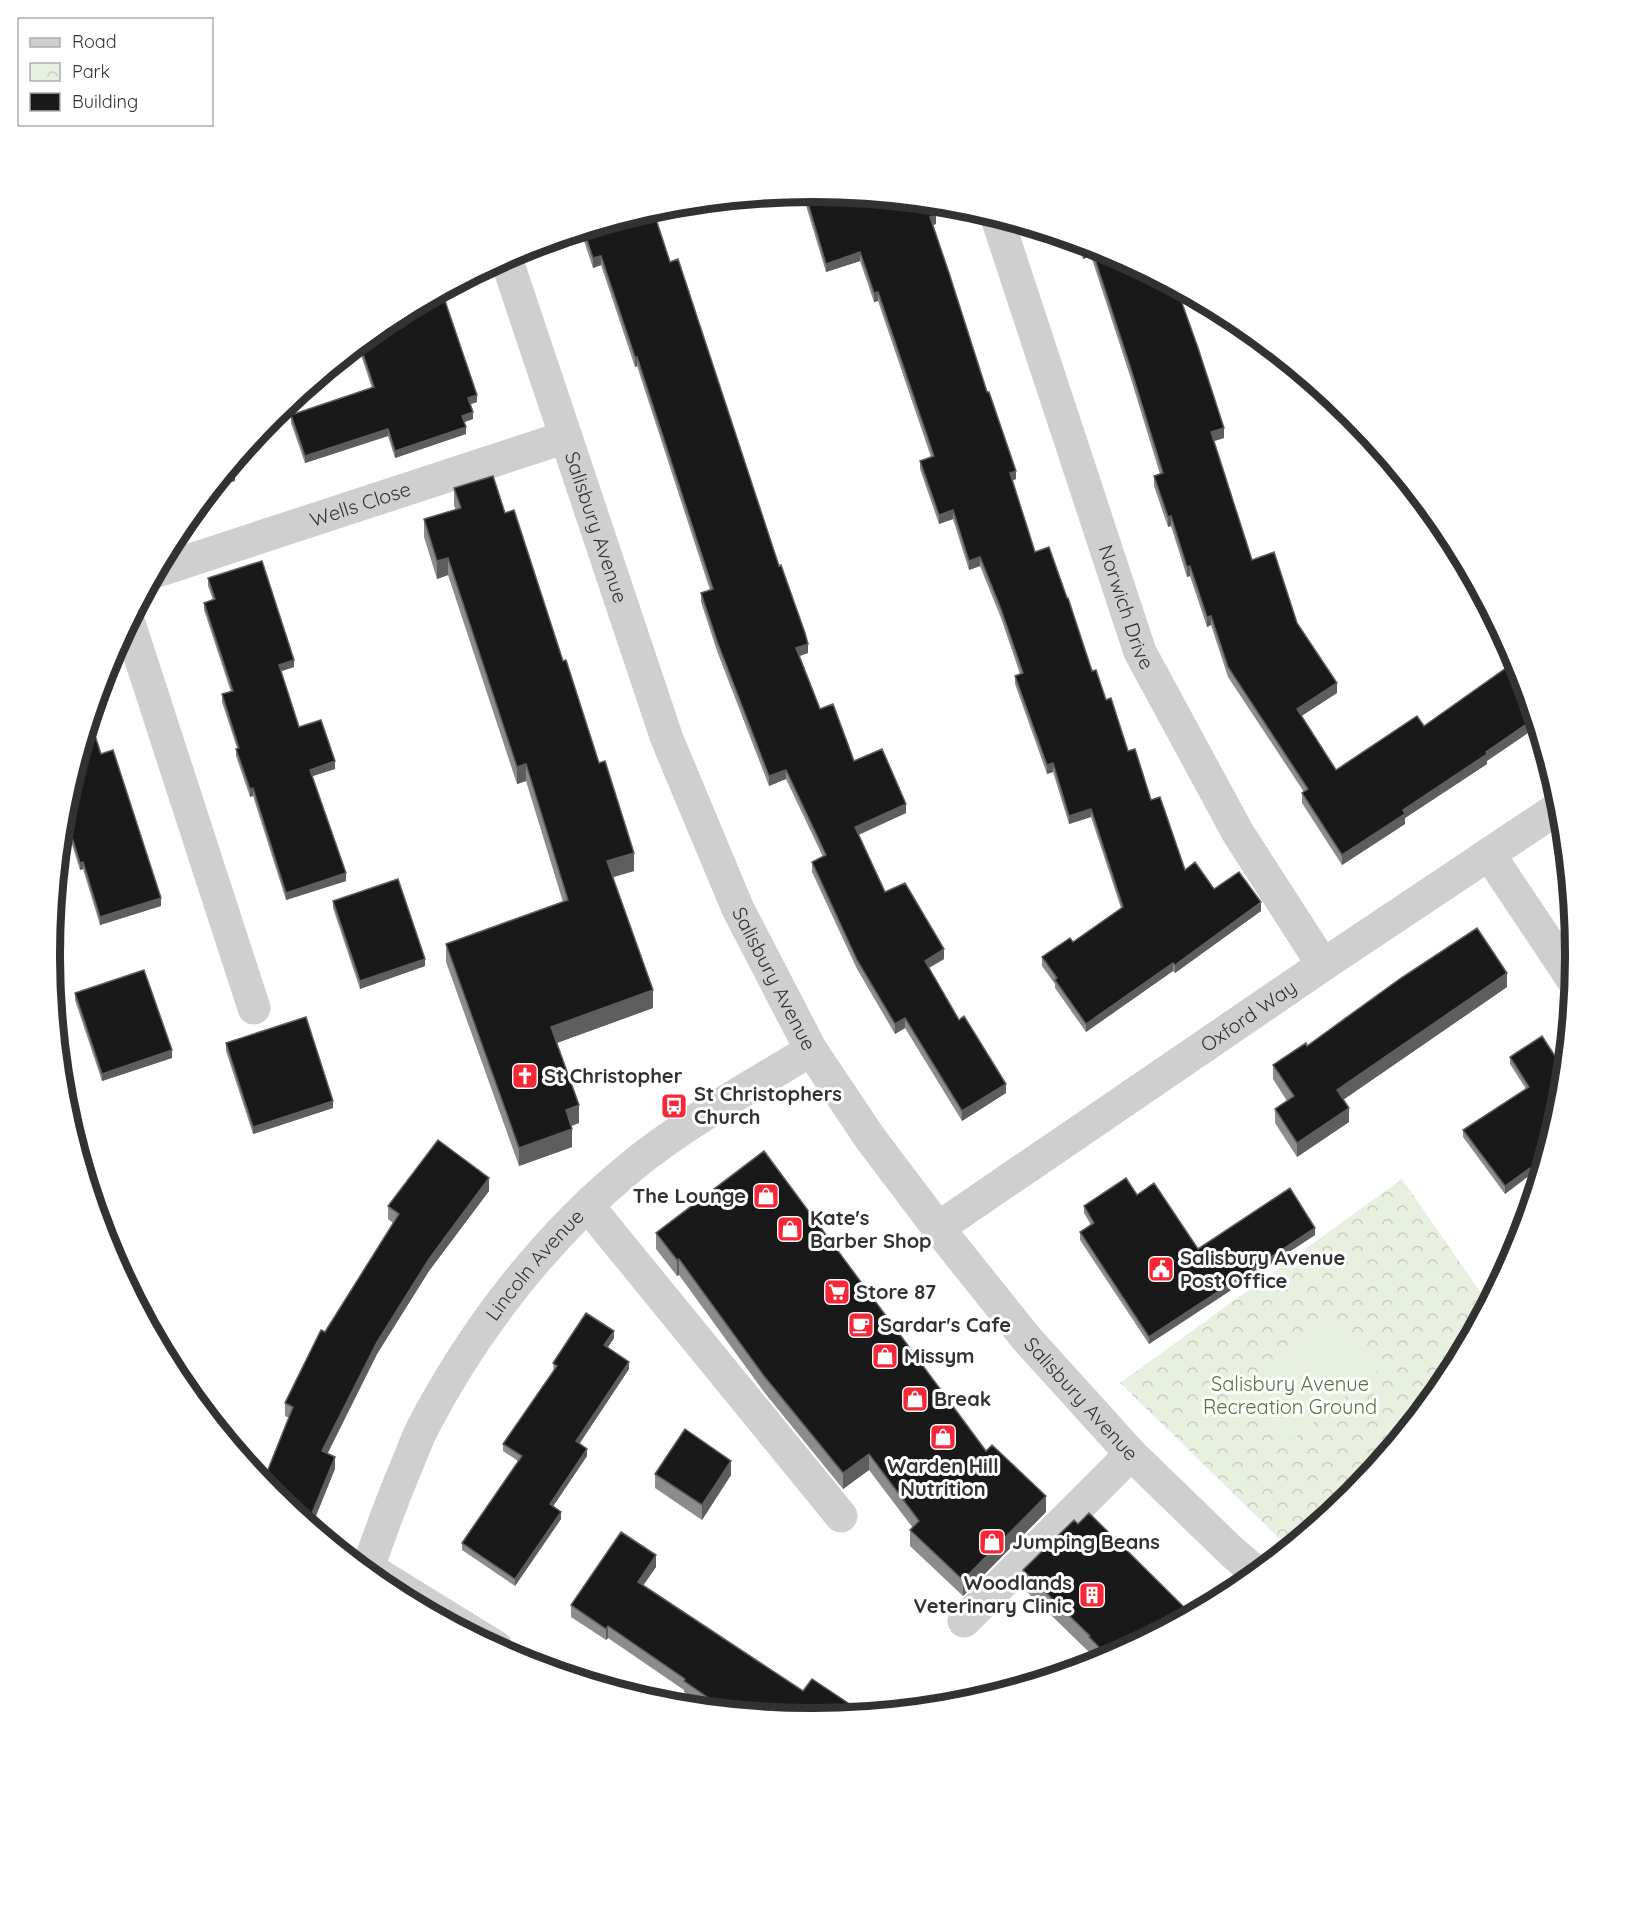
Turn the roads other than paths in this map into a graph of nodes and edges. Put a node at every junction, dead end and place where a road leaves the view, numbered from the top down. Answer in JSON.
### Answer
{"nodes":[{"id":1,"x":1000,"y":226,"type":"edge"},
{"id":2,"x":509,"y":267,"type":"edge"},
{"id":3,"x":566,"y":437,"type":"junction"},
{"id":4,"x":168,"y":567,"type":"edge"},
{"id":5,"x":133,"y":634,"type":"edge"},
{"id":6,"x":1552,"y":812,"type":"edge"},
{"id":7,"x":1490,"y":854,"type":"junction"},
{"id":8,"x":1323,"y":965,"type":"junction"},
{"id":9,"x":1565,"y":967,"type":"edge"},
{"id":10,"x":254,"y":1008,"type":"dead end"},
{"id":11,"x":811,"y":1050,"type":"junction"},
{"id":12,"x":588,"y":1206,"type":"junction"},
{"id":13,"x":938,"y":1228,"type":"junction"},
{"id":14,"x":1131,"y":1454,"type":"junction"},
{"id":15,"x":841,"y":1516,"type":"dead end"},
{"id":16,"x":369,"y":1563,"type":"edge"},
{"id":17,"x":1250,"y":1567,"type":"edge"},
{"id":18,"x":964,"y":1621,"type":"dead end"}],
"edges":[{"from":1,"to":8,"type":"street","name":"Norwich Drive"},
{"from":2,"to":3,"type":"street","name":"Salisbury Avenue"},
{"from":3,"to":4,"type":"street","name":"Wells Close"},
{"from":3,"to":11,"type":"street","name":"Salisbury Avenue"},
{"from":5,"to":10,"type":"street"},
{"from":6,"to":7,"type":"street","name":"Oxford Way"},
{"from":7,"to":8,"type":"street","name":"Oxford Way"},
{"from":7,"to":9,"type":"street"},
{"from":8,"to":13,"type":"street","name":"Oxford Way"},
{"from":11,"to":12,"type":"street","name":"Lincoln Avenue"},
{"from":11,"to":13,"type":"street","name":"Salisbury Avenue"},
{"from":12,"to":15,"type":"street"},
{"from":12,"to":16,"type":"street","name":"Lincoln Avenue"},
{"from":13,"to":14,"type":"street","name":"Salisbury Avenue"},
{"from":14,"to":17,"type":"street","name":"Salisbury Avenue"},
{"from":14,"to":18,"type":"street"}]}
